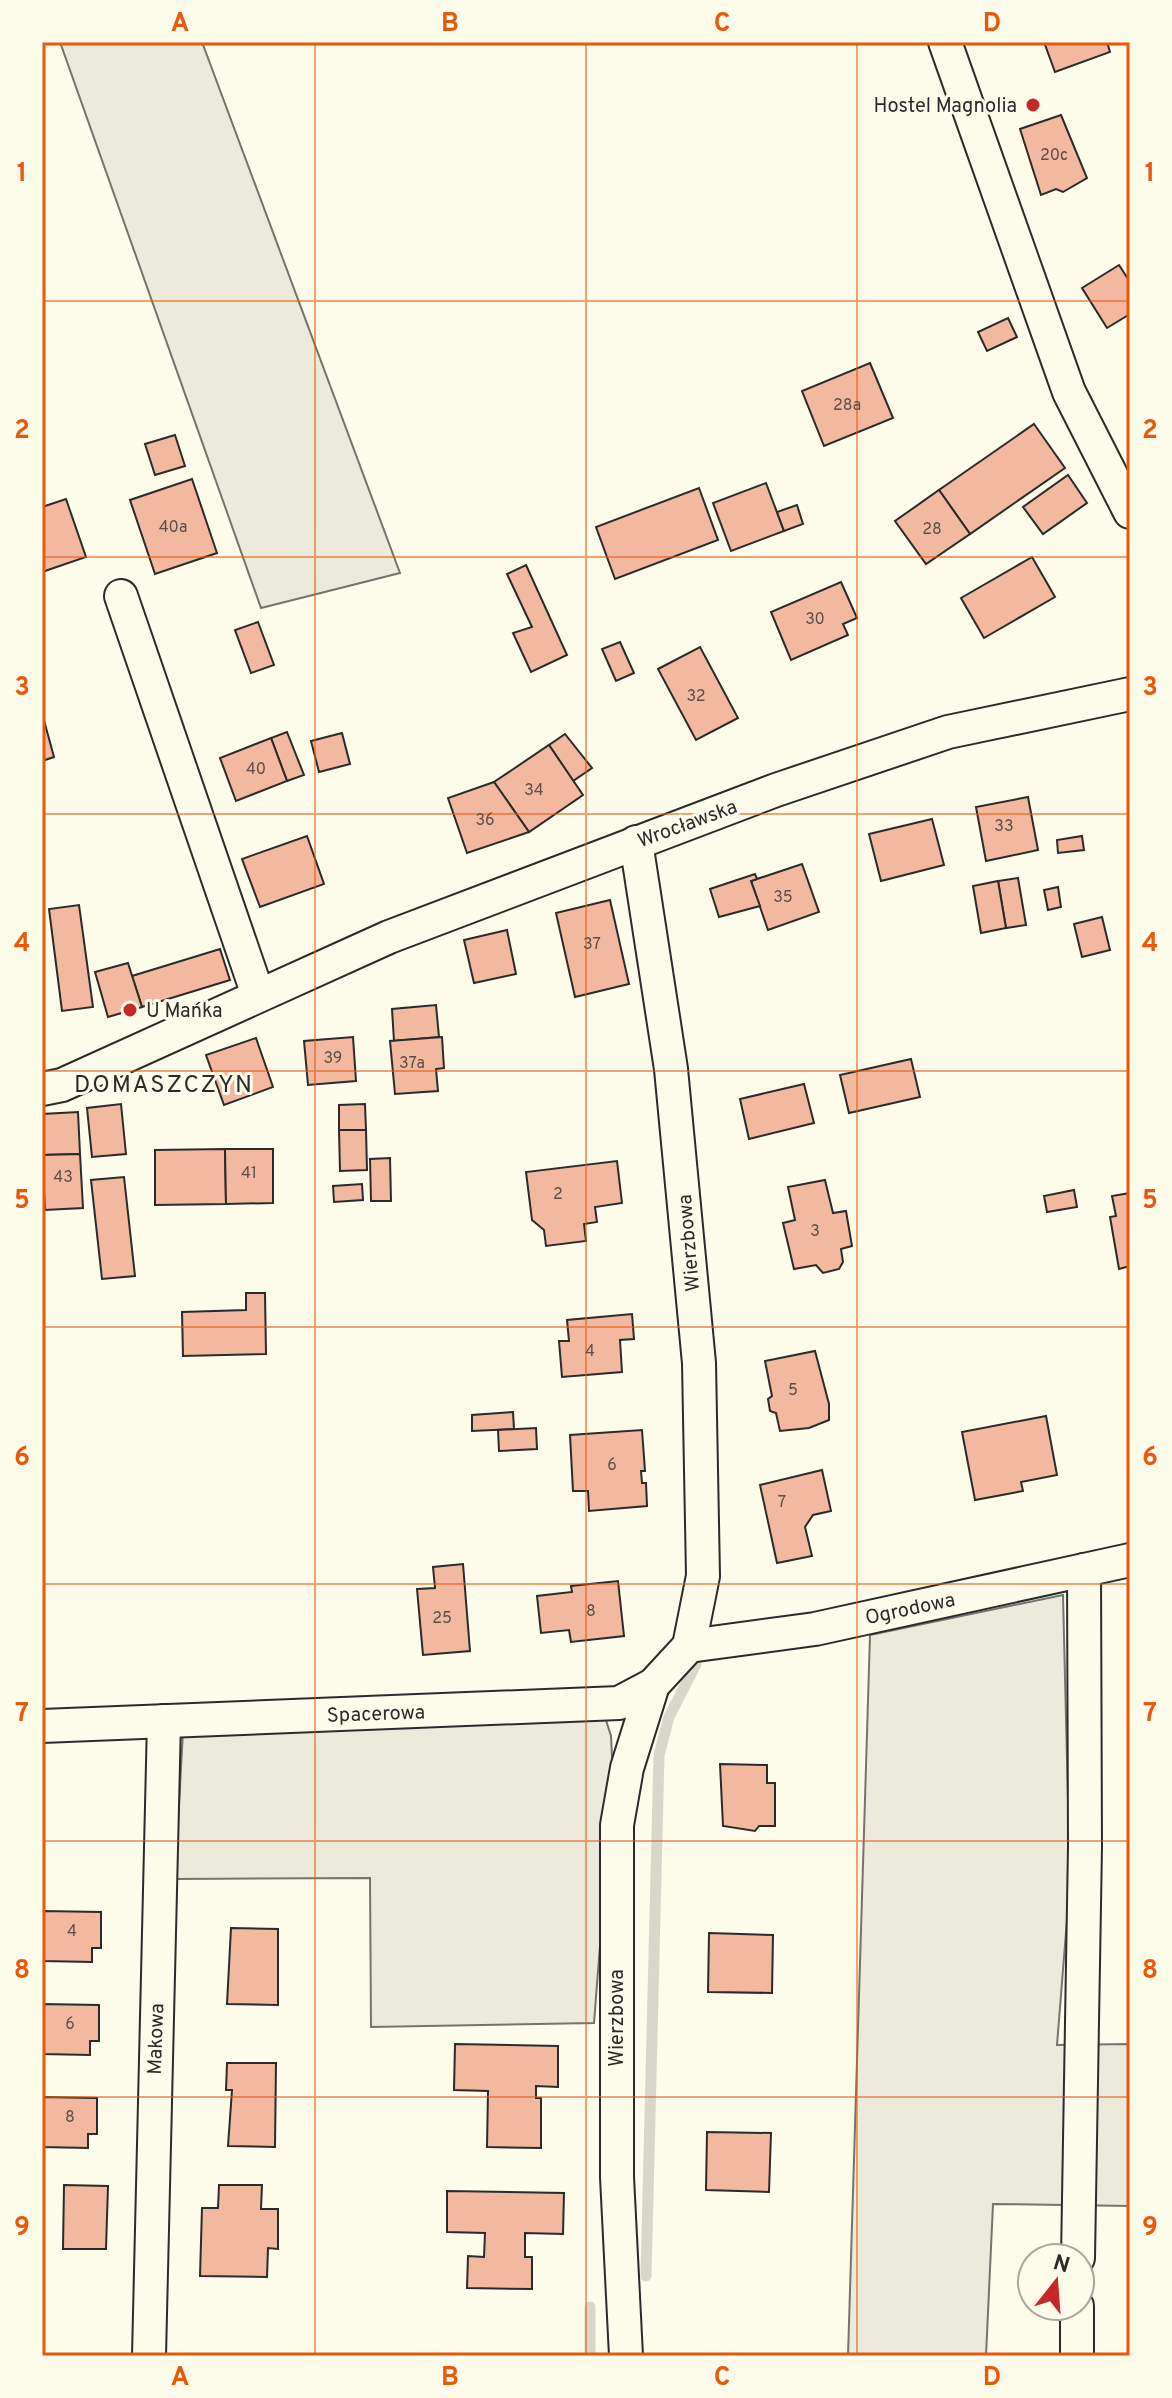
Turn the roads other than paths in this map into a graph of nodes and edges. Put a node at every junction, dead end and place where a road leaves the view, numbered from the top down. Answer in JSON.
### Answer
{"nodes":[{"id":1,"x":945,"y":42,"type":"edge"},
{"id":2,"x":1130,"y":512,"type":"edge"},
{"id":3,"x":121,"y":596,"type":"dead end"},
{"id":4,"x":1130,"y":694,"type":"edge"},
{"id":5,"x":636,"y":842,"type":"junction"},
{"id":6,"x":258,"y":995,"type":"junction"},
{"id":7,"x":42,"y":1089,"type":"edge"},
{"id":8,"x":1130,"y":1560,"type":"edge"},
{"id":9,"x":1084,"y":1570,"type":"junction"},
{"id":10,"x":689,"y":1646,"type":"junction"},
{"id":11,"x":653,"y":1685,"type":"junction"},
{"id":12,"x":164,"y":1721,"type":"junction"},
{"id":13,"x":42,"y":1726,"type":"edge"},
{"id":14,"x":1078,"y":2242,"type":"edge"},
{"id":15,"x":1077,"y":2322,"type":"edge"},
{"id":16,"x":149,"y":2356,"type":"edge"},
{"id":17,"x":626,"y":2356,"type":"edge"},
{"id":18,"x":1077,"y":2356,"type":"edge"}],
"edges":[{"from":1,"to":2,"type":"street"},
{"from":3,"to":6,"type":"street"},
{"from":4,"to":5,"type":"street","name":"Wrocławska"},
{"from":5,"to":6,"type":"street","name":"Wrocławska"},
{"from":5,"to":10,"type":"street","name":"Wierzbowa"},
{"from":6,"to":7,"type":"street","name":"Wrocławska"},
{"from":8,"to":9,"type":"street","name":"Ogrodowa"},
{"from":9,"to":10,"type":"street","name":"Ogrodowa"},
{"from":9,"to":14,"type":"street"},
{"from":10,"to":11,"type":"street","name":"Spacerowa"},
{"from":11,"to":12,"type":"street","name":"Spacerowa"},
{"from":11,"to":17,"type":"street","name":"Wierzbowa"},
{"from":12,"to":13,"type":"street","name":"Spacerowa"},
{"from":12,"to":16,"type":"street","name":"Makowa"},
{"from":15,"to":18,"type":"street"}]}
